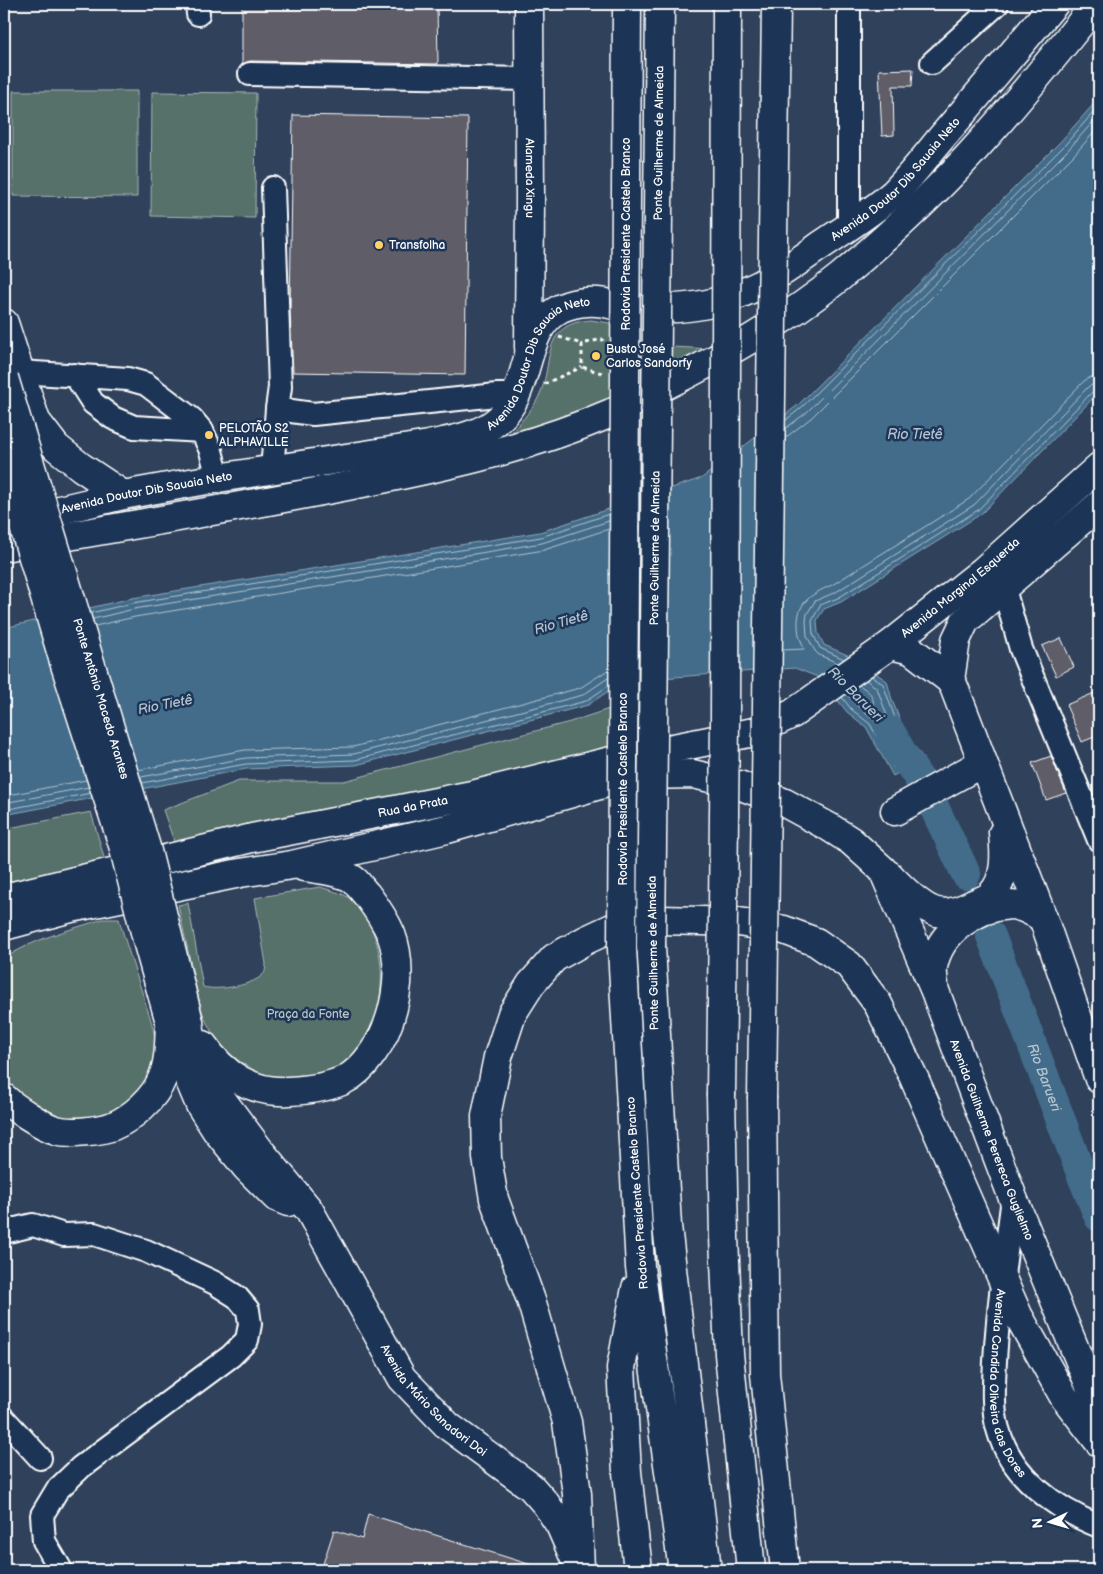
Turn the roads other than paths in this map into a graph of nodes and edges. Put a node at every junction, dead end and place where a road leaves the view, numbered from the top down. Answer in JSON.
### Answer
{"nodes":[{"id":1,"x":529,"y":4,"type":"edge"},
{"id":2,"x":627,"y":4,"type":"edge"},
{"id":3,"x":660,"y":4,"type":"edge"},
{"id":4,"x":727,"y":4,"type":"edge"},
{"id":5,"x":776,"y":4,"type":"edge"},
{"id":6,"x":848,"y":4,"type":"edge"},
{"id":7,"x":997,"y":4,"type":"edge"},
{"id":8,"x":1054,"y":4,"type":"edge"},
{"id":9,"x":1096,"y":4,"type":"edge"},
{"id":10,"x":932,"y":63,"type":"dead end"},
{"id":11,"x":250,"y":74,"type":"dead end"},
{"id":12,"x":530,"y":79,"type":"junction"},
{"id":13,"x":273,"y":188,"type":"dead end"},
{"id":14,"x":849,"y":226,"type":"junction"},
{"id":15,"x":626,"y":309,"type":"junction"},
{"id":16,"x":4,"y":323,"type":"edge"},
{"id":17,"x":529,"y":352,"type":"junction"},
{"id":18,"x":11,"y":375,"type":"edge"},
{"id":19,"x":75,"y":375,"type":"junction"},
{"id":20,"x":517,"y":395,"type":"junction"},
{"id":21,"x":634,"y":400,"type":"junction"},
{"id":22,"x":277,"y":409,"type":"junction"},
{"id":23,"x":36,"y":421,"type":"junction"},
{"id":24,"x":202,"y":431,"type":"junction"},
{"id":25,"x":4,"y":434,"type":"edge"},
{"id":26,"x":4,"y":460,"type":"edge"},
{"id":27,"x":1099,"y":467,"type":"edge"},
{"id":28,"x":272,"y":470,"type":"junction"},
{"id":29,"x":218,"y":478,"type":"junction"},
{"id":30,"x":123,"y":495,"type":"junction"},
{"id":31,"x":1099,"y":506,"type":"edge"},
{"id":32,"x":4,"y":523,"type":"edge"},
{"id":33,"x":4,"y":547,"type":"edge"},
{"id":34,"x":1004,"y":589,"type":"junction"},
{"id":35,"x":885,"y":648,"type":"junction"},
{"id":36,"x":950,"y":680,"type":"junction"},
{"id":37,"x":814,"y":698,"type":"joint"},
{"id":38,"x":982,"y":763,"type":"junction"},
{"id":39,"x":895,"y":811,"type":"dead end"},
{"id":40,"x":1002,"y":812,"type":"junction"},
{"id":41,"x":1099,"y":840,"type":"edge"},
{"id":42,"x":292,"y":865,"type":"junction"},
{"id":43,"x":883,"y":870,"type":"junction"},
{"id":44,"x":4,"y":898,"type":"edge"},
{"id":45,"x":71,"y":908,"type":"junction"},
{"id":46,"x":1043,"y":918,"type":"junction"},
{"id":47,"x":4,"y":926,"type":"edge"},
{"id":48,"x":4,"y":942,"type":"edge"},
{"id":49,"x":935,"y":990,"type":"junction"},
{"id":50,"x":180,"y":1022,"type":"junction"},
{"id":51,"x":1099,"y":1078,"type":"edge"},
{"id":52,"x":4,"y":1098,"type":"edge"},
{"id":53,"x":1013,"y":1198,"type":"junction"},
{"id":54,"x":4,"y":1232,"type":"edge"},
{"id":55,"x":640,"y":1267,"type":"junction"},
{"id":56,"x":1002,"y":1279,"type":"junction"},
{"id":57,"x":1099,"y":1408,"type":"edge"},
{"id":58,"x":4,"y":1419,"type":"edge"},
{"id":59,"x":1099,"y":1442,"type":"edge"},
{"id":60,"x":40,"y":1458,"type":"dead end"},
{"id":61,"x":1099,"y":1526,"type":"edge"},
{"id":62,"x":753,"y":1564,"type":"edge"},
{"id":63,"x":61,"y":1570,"type":"edge"},
{"id":64,"x":580,"y":1570,"type":"edge"},
{"id":65,"x":638,"y":1570,"type":"edge"},
{"id":66,"x":683,"y":1570,"type":"edge"},
{"id":67,"x":707,"y":1570,"type":"edge"},
{"id":68,"x":785,"y":1570,"type":"edge"}],
"edges":[{"from":1,"to":12,"type":"main road","name":"Alameda Xingu"},
{"from":2,"to":55,"type":"main road","name":"Rodovia Presidente Castelo Branco","bridge":true},
{"from":3,"to":67,"type":"main road","name":"Ponte Guilherme de Almeida","bridge":true},
{"from":4,"to":62,"type":"main road","bridge":true},
{"from":5,"to":68,"type":"main road","bridge":true},
{"from":6,"to":14,"type":"street"},
{"from":7,"to":10,"type":"street"},
{"from":8,"to":14,"type":"main road","name":"Avenida Doutor Dib Sauaia Neto"},
{"from":9,"to":21,"type":"main road"},
{"from":11,"to":12,"type":"street"},
{"from":12,"to":17,"type":"main road","name":"Alameda Xingu"},
{"from":13,"to":22,"type":"street"},
{"from":14,"to":15,"type":"main road","name":"Avenida Doutor Dib Sauaia Neto"},
{"from":15,"to":17,"type":"main road","name":"Avenida Doutor Dib Sauaia Neto"},
{"from":15,"to":21,"type":"main road"},
{"from":16,"to":18,"type":"main road"},
{"from":17,"to":20,"type":"main road","name":"Avenida Doutor Dib Sauaia Neto"},
{"from":18,"to":19,"type":"street"},
{"from":18,"to":23,"type":"main road"},
{"from":18,"to":50,"type":"main road","name":"Ponte Antônio Macedo Arantes","bridge":true},
{"from":19,"to":24,"type":"street"},
{"from":19,"to":24,"type":"street"},
{"from":20,"to":22,"type":"street"},
{"from":20,"to":28,"type":"main road","name":"Avenida Doutor Dib Sauaia Neto"},
{"from":21,"to":33,"type":"main road","name":"Avenida Doutor Dib Sauaia Neto"},
{"from":22,"to":28,"type":"street"},
{"from":23,"to":25,"type":"main road"},
{"from":23,"to":30,"type":"main road"},
{"from":24,"to":29,"type":"street"},
{"from":26,"to":50,"type":"main road","name":"Ponte Antônio Macedo Arantes","bridge":true},
{"from":27,"to":35,"type":"main road","name":"Avenida Marginal Esquerda"},
{"from":28,"to":29,"type":"main road","name":"Avenida Doutor Dib Sauaia Neto"},
{"from":29,"to":30,"type":"main road","name":"Avenida Doutor Dib Sauaia Neto"},
{"from":30,"to":32,"type":"main road","name":"Avenida Doutor Dib Sauaia Neto"},
{"from":31,"to":34,"type":"main road"},
{"from":34,"to":36,"type":"main road"},
{"from":34,"to":41,"type":"street"},
{"from":35,"to":36,"type":"main road"},
{"from":35,"to":37,"type":"main road","name":"Avenida Marginal Esquerda"},
{"from":36,"to":38,"type":"main road"},
{"from":37,"to":44,"type":"main road","name":"Rua da Prata"},
{"from":38,"to":39,"type":"main road"},
{"from":38,"to":40,"type":"main road"},
{"from":40,"to":43,"type":"main road","name":"Avenida Guilherme Perereca Guglielmo"},
{"from":40,"to":46,"type":"main road"},
{"from":42,"to":43,"type":"main road","name":"Avenida Guilherme Perereca Guglielmo"},
{"from":42,"to":45,"type":"main road"},
{"from":42,"to":50,"type":"main road"},
{"from":43,"to":49,"type":"main road","name":"Avenida Guilherme Perereca Guglielmo"},
{"from":45,"to":47,"type":"main road"},
{"from":45,"to":48,"type":"main road"},
{"from":46,"to":49,"type":"main road"},
{"from":46,"to":51,"type":"main road"},
{"from":49,"to":53,"type":"main road","name":"Avenida Guilherme Perereca Guglielmo"},
{"from":50,"to":52,"type":"main road"},
{"from":50,"to":64,"type":"main road","name":"Avenida Mário Sanadori Doi"},
{"from":53,"to":56,"type":"street","name":"Avenida Candida Oliveira das Dores"},
{"from":53,"to":57,"type":"main road","name":"Avenida Guilherme Perereca Guglielmo"},
{"from":54,"to":63,"type":"street"},
{"from":55,"to":65,"type":"main road"},
{"from":55,"to":66,"type":"main road","name":"Rodovia Presidente Castelo Branco"},
{"from":56,"to":59,"type":"main road"},
{"from":56,"to":61,"type":"street","name":"Avenida Candida Oliveira das Dores"},
{"from":56,"to":64,"type":"main road"},
{"from":58,"to":60,"type":"street"}]}
